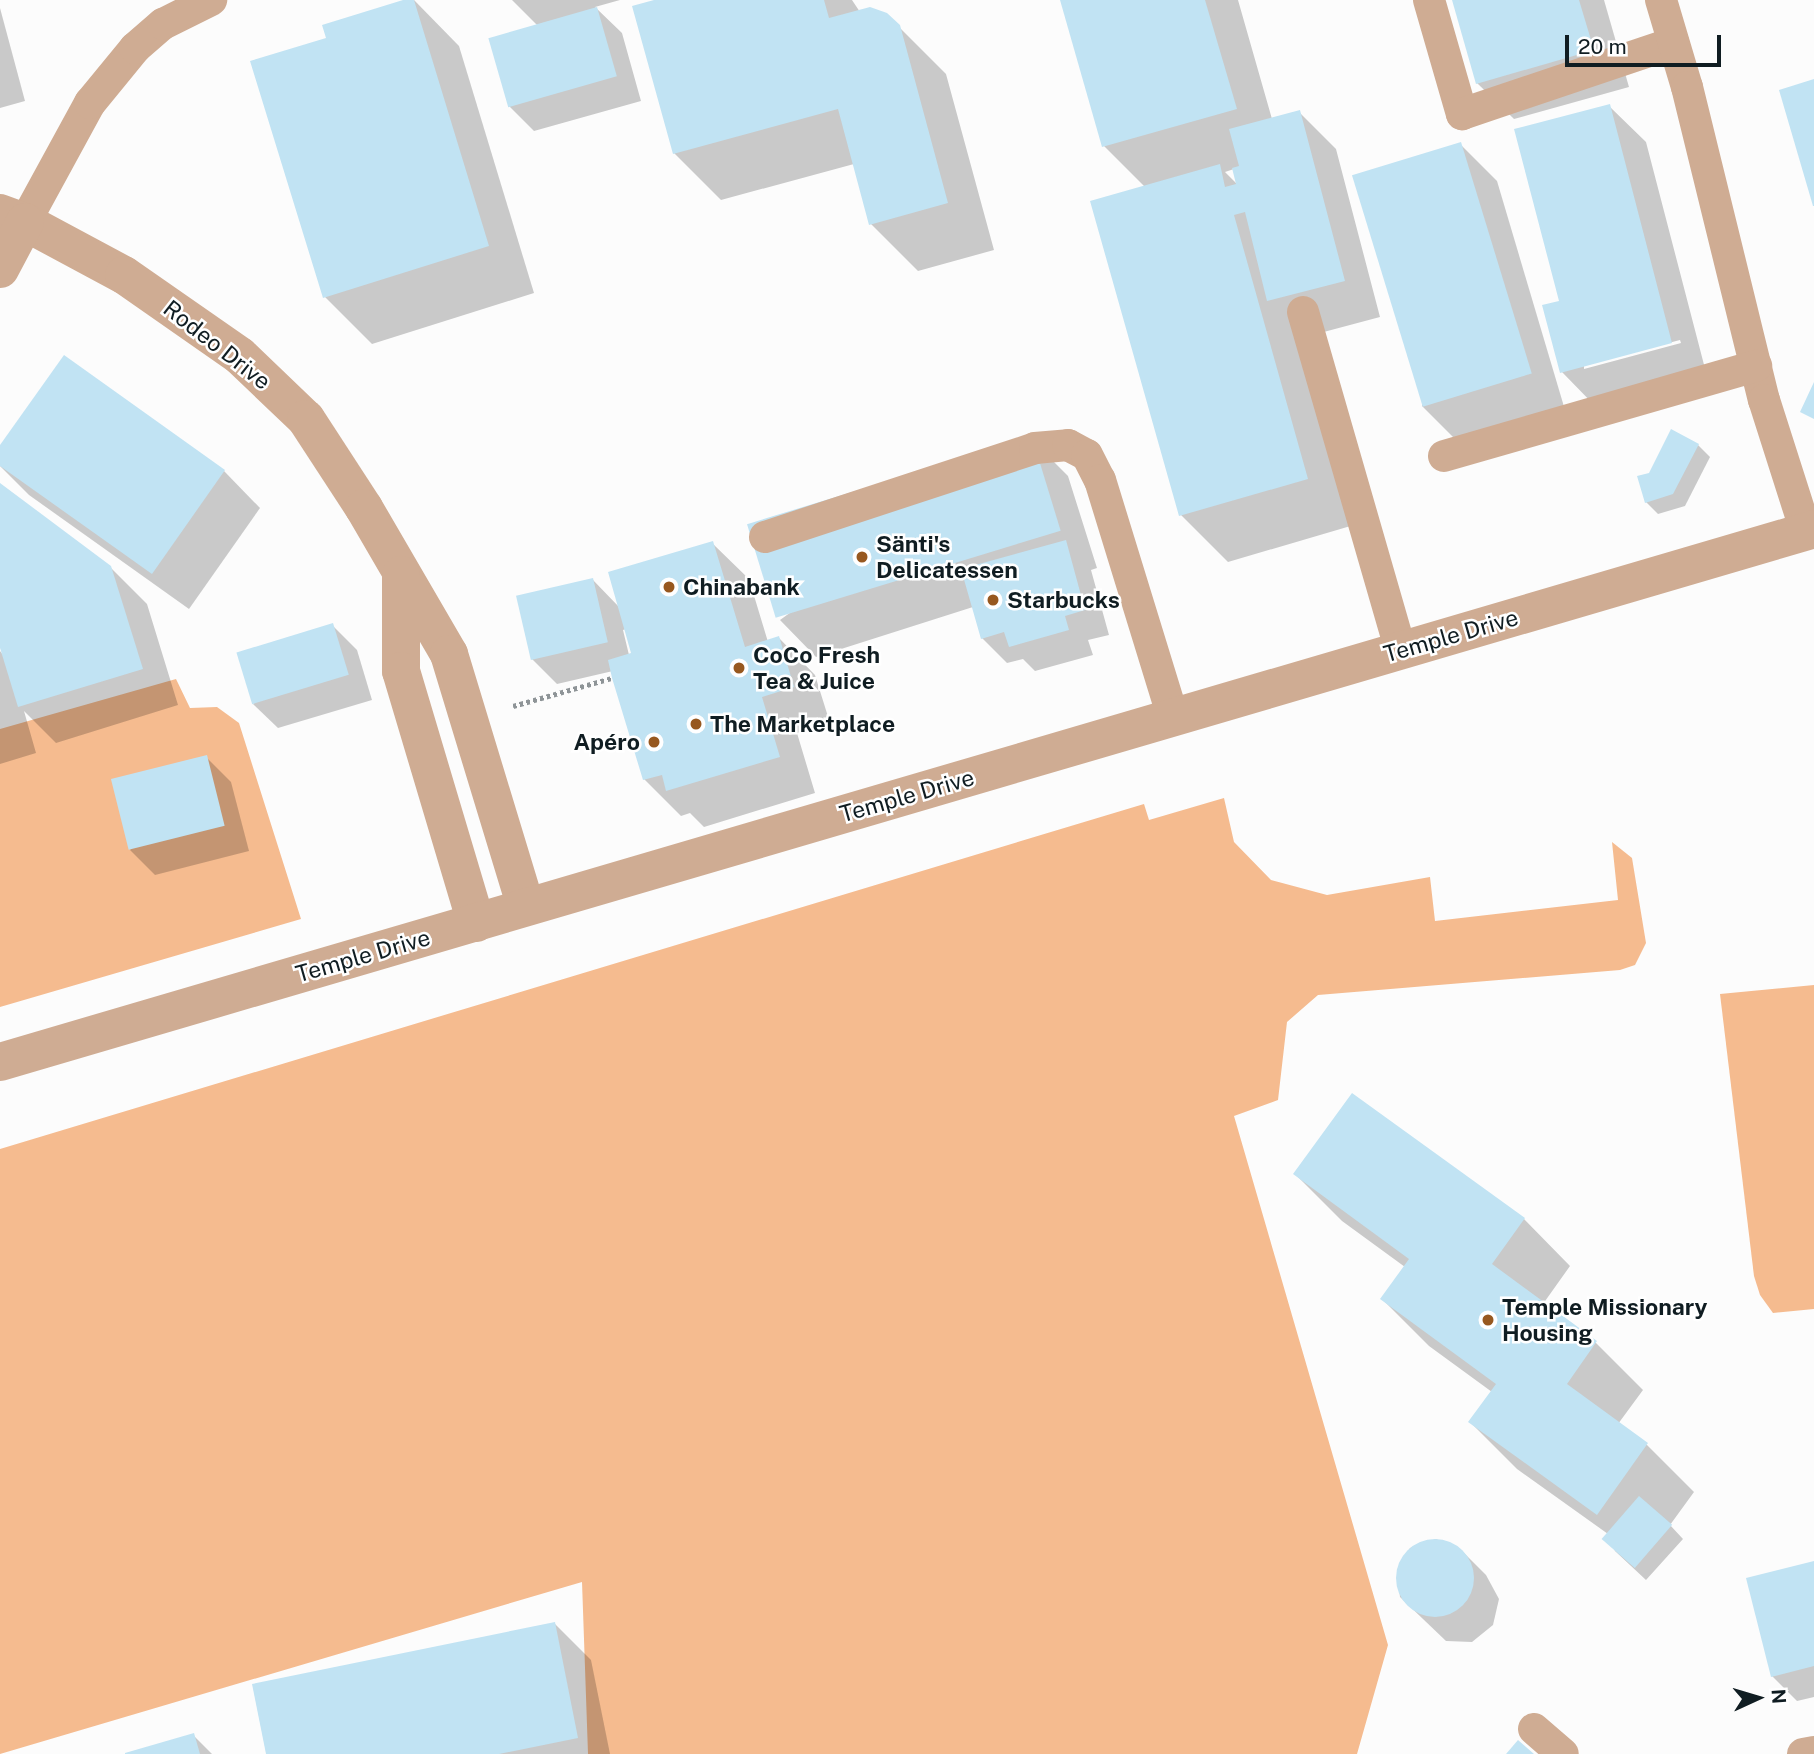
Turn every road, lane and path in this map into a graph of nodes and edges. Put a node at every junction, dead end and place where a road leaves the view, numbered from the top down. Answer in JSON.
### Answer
{"nodes":[{"id":1,"x":1429,"y":0,"type":"edge"},
{"id":2,"x":1661,"y":0,"type":"edge"},
{"id":3,"x":208,"y":1,"type":"edge"},
{"id":4,"x":1673,"y":43,"type":"junction"},
{"id":5,"x":12,"y":218,"type":"edge"},
{"id":6,"x":0,"y":269,"type":"edge"},
{"id":7,"x":1303,"y":312,"type":"dead end"},
{"id":8,"x":1756,"y":366,"type":"junction"},
{"id":9,"x":1444,"y":456,"type":"dead end"},
{"id":10,"x":1810,"y":531,"type":"edge"},
{"id":11,"x":765,"y":537,"type":"dead end"},
{"id":12,"x":401,"y":573,"type":"junction"},
{"id":13,"x":1401,"y":651,"type":"junction"},
{"id":14,"x":612,"y":678,"type":"dead end"},
{"id":15,"x":465,"y":708,"type":"junction"},
{"id":16,"x":414,"y":712,"type":"junction"},
{"id":17,"x":1173,"y":718,"type":"junction"},
{"id":18,"x":526,"y":907,"type":"junction"},
{"id":19,"x":476,"y":923,"type":"junction"},
{"id":20,"x":0,"y":1062,"type":"edge"},
{"id":21,"x":1534,"y":1729,"type":"dead end"},
{"id":22,"x":1814,"y":1752,"type":"edge"},
{"id":23,"x":1563,"y":1754,"type":"edge"},
{"id":24,"x":1803,"y":1754,"type":"edge"}],
"edges":[{"from":1,"to":4,"type":"lane"},
{"from":2,"to":4,"type":"lane"},
{"from":3,"to":5,"type":"lane"},
{"from":4,"to":8,"type":"lane"},
{"from":5,"to":6,"type":"street"},
{"from":5,"to":12,"type":"street","name":"Rodeo Drive"},
{"from":7,"to":13,"type":"lane"},
{"from":8,"to":9,"type":"lane"},
{"from":8,"to":10,"type":"lane"},
{"from":10,"to":13,"type":"street","name":"Temple Drive"},
{"from":11,"to":17,"type":"lane"},
{"from":12,"to":15,"type":"street","name":"Rodeo Drive"},
{"from":12,"to":16,"type":"street"},
{"from":13,"to":17,"type":"street","name":"Temple Drive"},
{"from":14,"to":15,"type":"path"},
{"from":15,"to":16,"type":"street"},
{"from":15,"to":18,"type":"street","name":"Rodeo Drive"},
{"from":16,"to":19,"type":"street"},
{"from":17,"to":18,"type":"street","name":"Temple Drive"},
{"from":18,"to":19,"type":"street","name":"Temple Drive"},
{"from":19,"to":20,"type":"street","name":"Temple Drive"},
{"from":21,"to":23,"type":"lane"},
{"from":22,"to":24,"type":"lane"}]}
